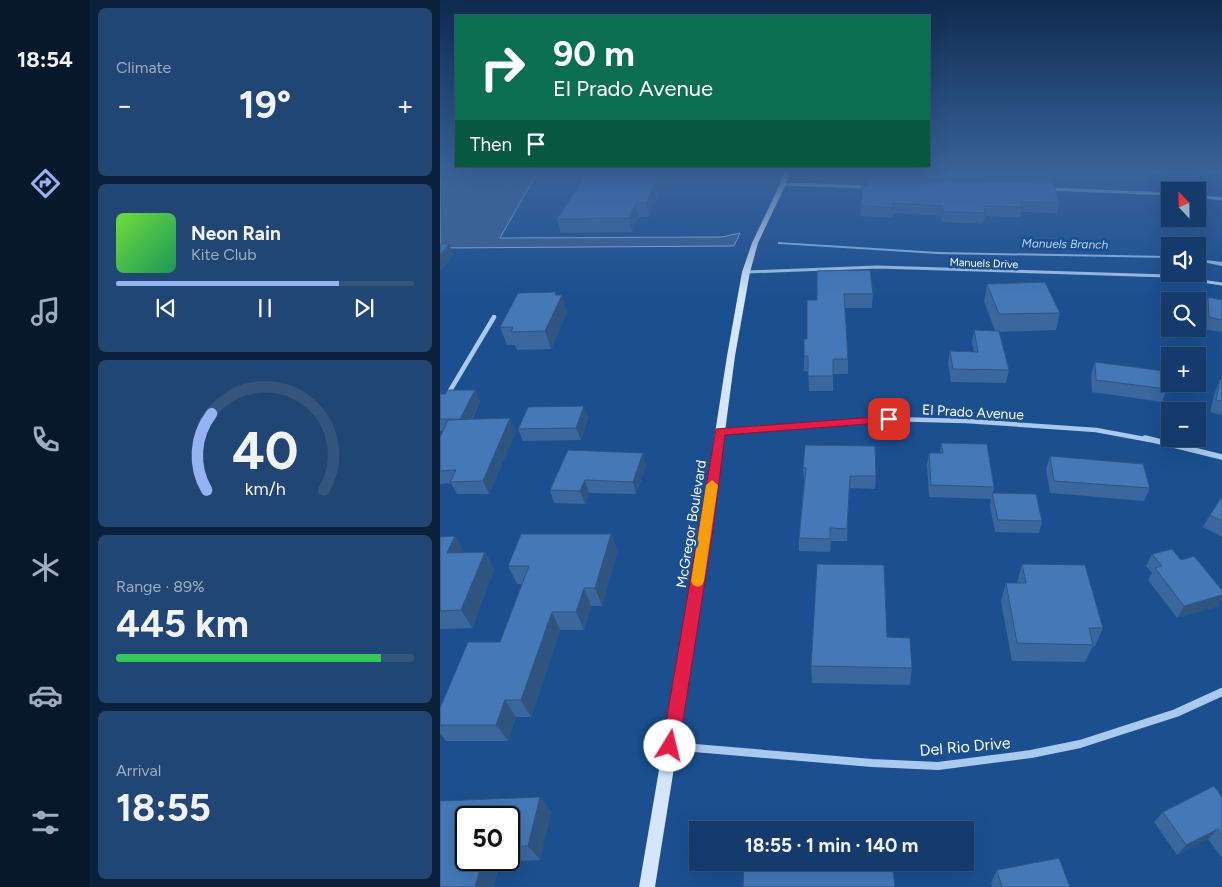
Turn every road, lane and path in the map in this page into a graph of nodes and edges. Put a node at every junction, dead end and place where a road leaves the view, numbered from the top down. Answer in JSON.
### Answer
{"nodes":[{"id":1,"x":768,"y":214,"type":"edge"},
{"id":2,"x":746,"y":272,"type":"junction"},
{"id":3,"x":1222,"y":284,"type":"edge"},
{"id":4,"x":494,"y":317,"type":"dead end"},
{"id":5,"x":444,"y":400,"type":"edge"},
{"id":6,"x":720,"y":432,"type":"junction"},
{"id":7,"x":1222,"y":457,"type":"edge"},
{"id":8,"x":1222,"y":692,"type":"edge"},
{"id":9,"x":670,"y":746,"type":"junction"},
{"id":10,"x":647,"y":887,"type":"edge"}],
"edges":[{"from":1,"to":2,"type":"main road","name":"McGregor Boulevard"},
{"from":2,"to":3,"type":"street","name":"Manuels Drive"},
{"from":2,"to":6,"type":"main road","name":"McGregor Boulevard"},
{"from":4,"to":5,"type":"street"},
{"from":6,"to":7,"type":"street","name":"El Prado Avenue"},
{"from":6,"to":9,"type":"main road","name":"McGregor Boulevard"},
{"from":8,"to":9,"type":"street","name":"Del Rio Drive"},
{"from":9,"to":10,"type":"main road","name":"McGregor Boulevard"}]}
